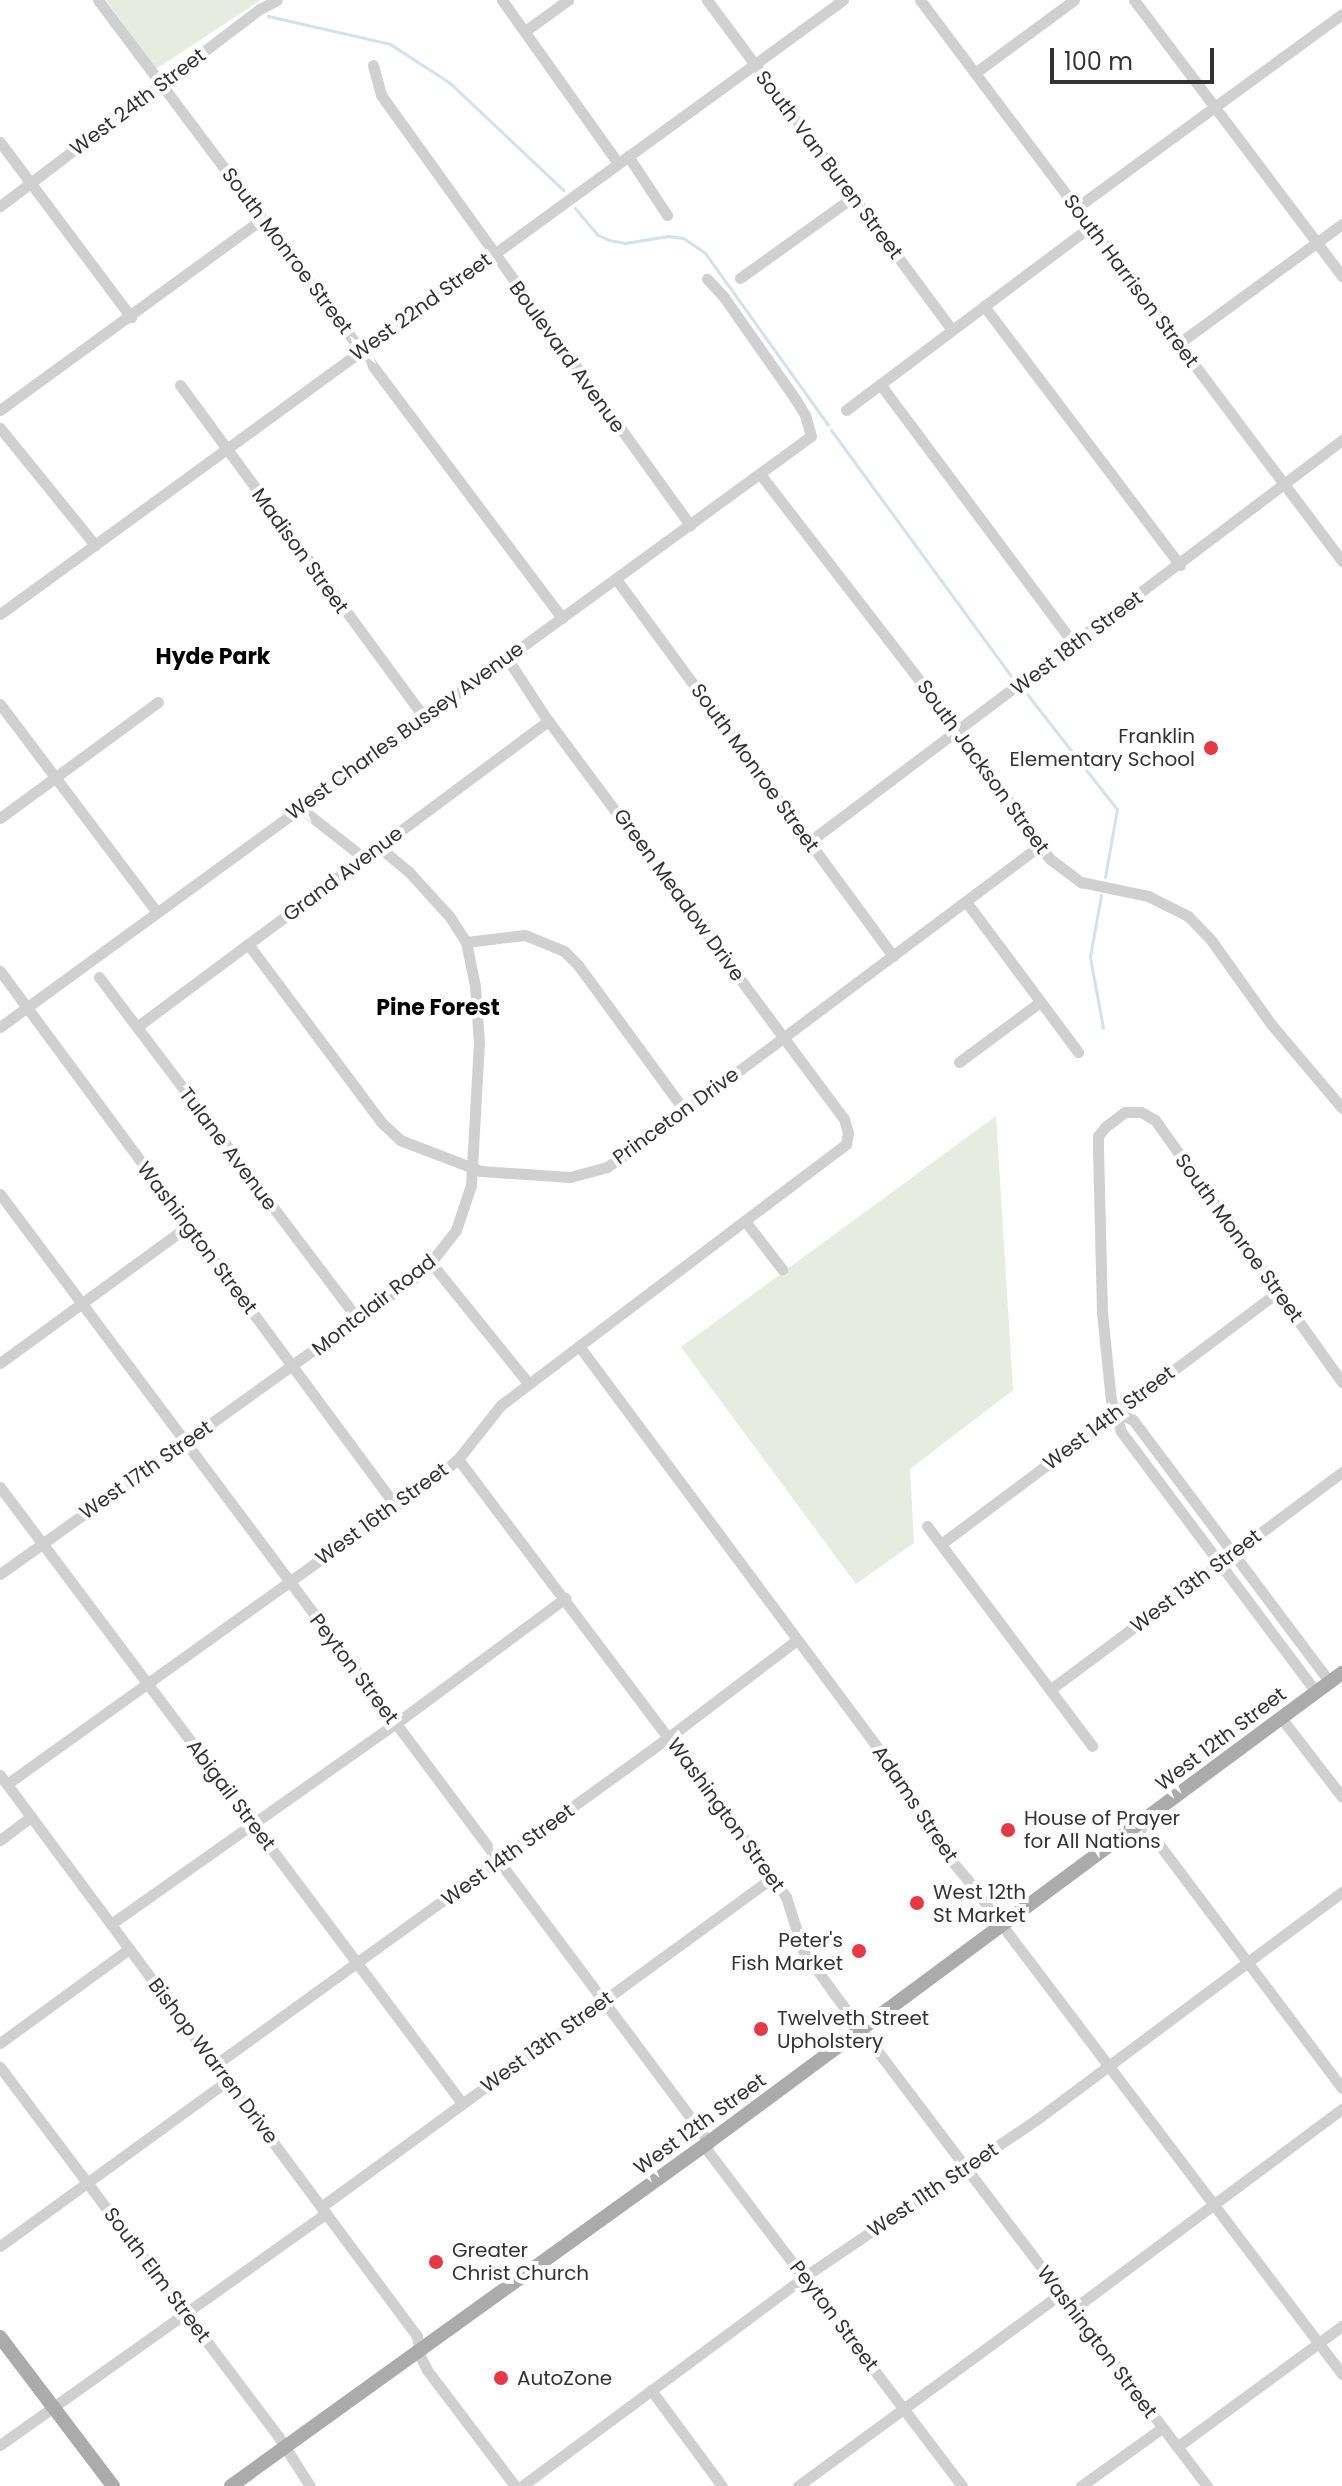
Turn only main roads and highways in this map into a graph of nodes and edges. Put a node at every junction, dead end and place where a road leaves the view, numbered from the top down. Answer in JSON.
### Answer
{"nodes":[{"id":1,"x":1336,"y":1678,"type":"edge"},
{"id":2,"x":0,"y":2337,"type":"edge"},
{"id":3,"x":113,"y":2486,"type":"edge"},
{"id":4,"x":231,"y":2486,"type":"edge"}],
"edges":[{"from":1,"to":4,"type":"main road","name":"West 12th Street"},
{"from":2,"to":3,"type":"main road"}]}
